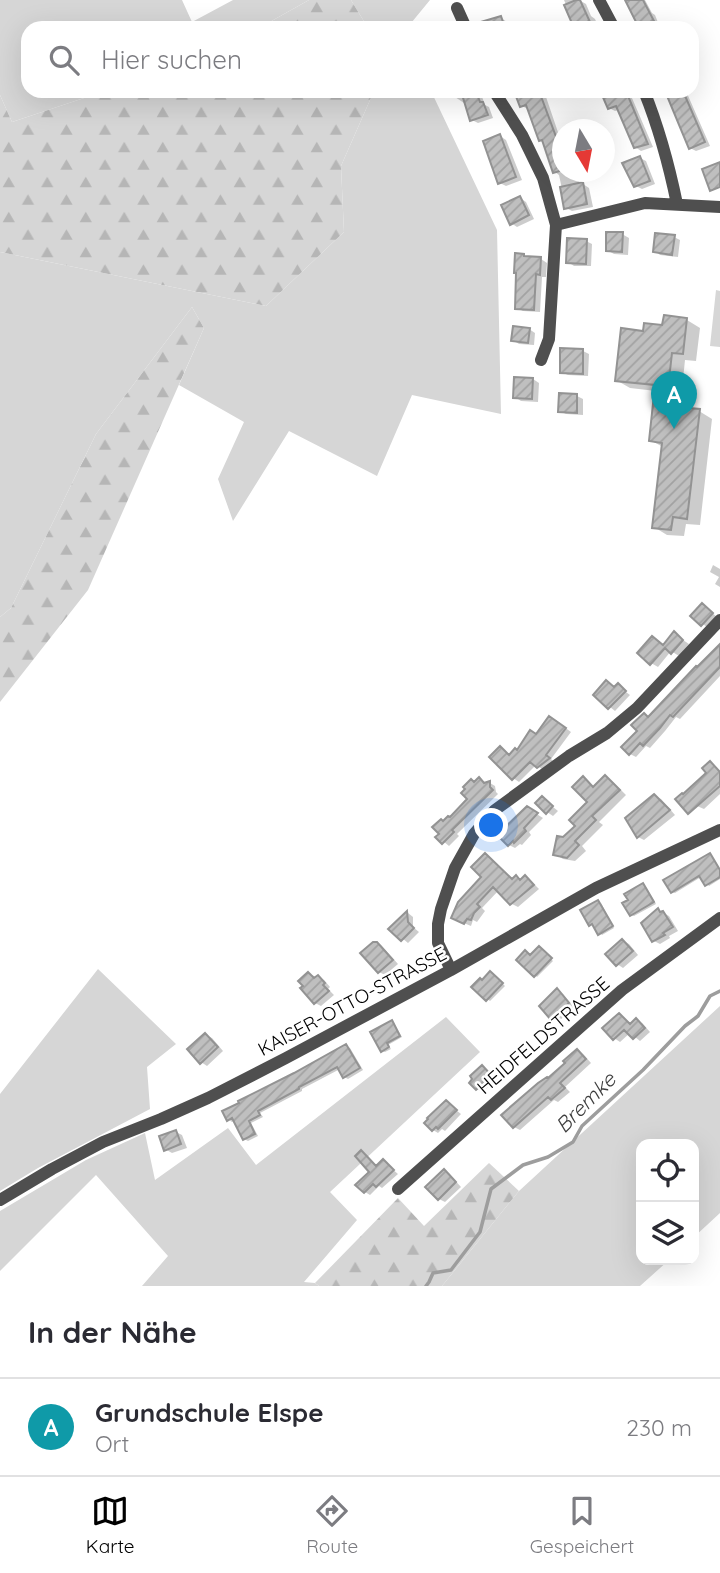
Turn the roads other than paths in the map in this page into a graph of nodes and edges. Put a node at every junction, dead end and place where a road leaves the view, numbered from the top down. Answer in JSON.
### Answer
{"nodes":[{"id":1,"x":599,"y":0,"type":"edge"},
{"id":2,"x":457,"y":8,"type":"dead end"},
{"id":3,"x":463,"y":21,"type":"edge"},
{"id":4,"x":610,"y":21,"type":"edge"},
{"id":5,"x":499,"y":98,"type":"edge"},
{"id":6,"x":647,"y":98,"type":"edge"},
{"id":7,"x":677,"y":204,"type":"junction"},
{"id":8,"x":720,"y":207,"type":"edge"},
{"id":9,"x":556,"y":225,"type":"junction"},
{"id":10,"x":541,"y":360,"type":"dead end"},
{"id":11,"x":720,"y":620,"type":"edge"},
{"id":12,"x":720,"y":830,"type":"edge"},
{"id":13,"x":720,"y":918,"type":"edge"},
{"id":14,"x":451,"y":971,"type":"junction"},
{"id":15,"x":398,"y":1189,"type":"dead end"},
{"id":16,"x":0,"y":1200,"type":"edge"}],
"edges":[{"from":1,"to":4,"type":"street"},
{"from":2,"to":3,"type":"street"},
{"from":5,"to":9,"type":"street"},
{"from":6,"to":7,"type":"street"},
{"from":7,"to":8,"type":"street"},
{"from":7,"to":9,"type":"street"},
{"from":9,"to":10,"type":"street"},
{"from":11,"to":14,"type":"street"},
{"from":12,"to":14,"type":"street","name":"KAISER-OTTO-STRASSE"},
{"from":13,"to":15,"type":"street","name":"HEIDFELDSTRASSE"},
{"from":14,"to":16,"type":"street","name":"KAISER-OTTO-STRASSE"}]}
